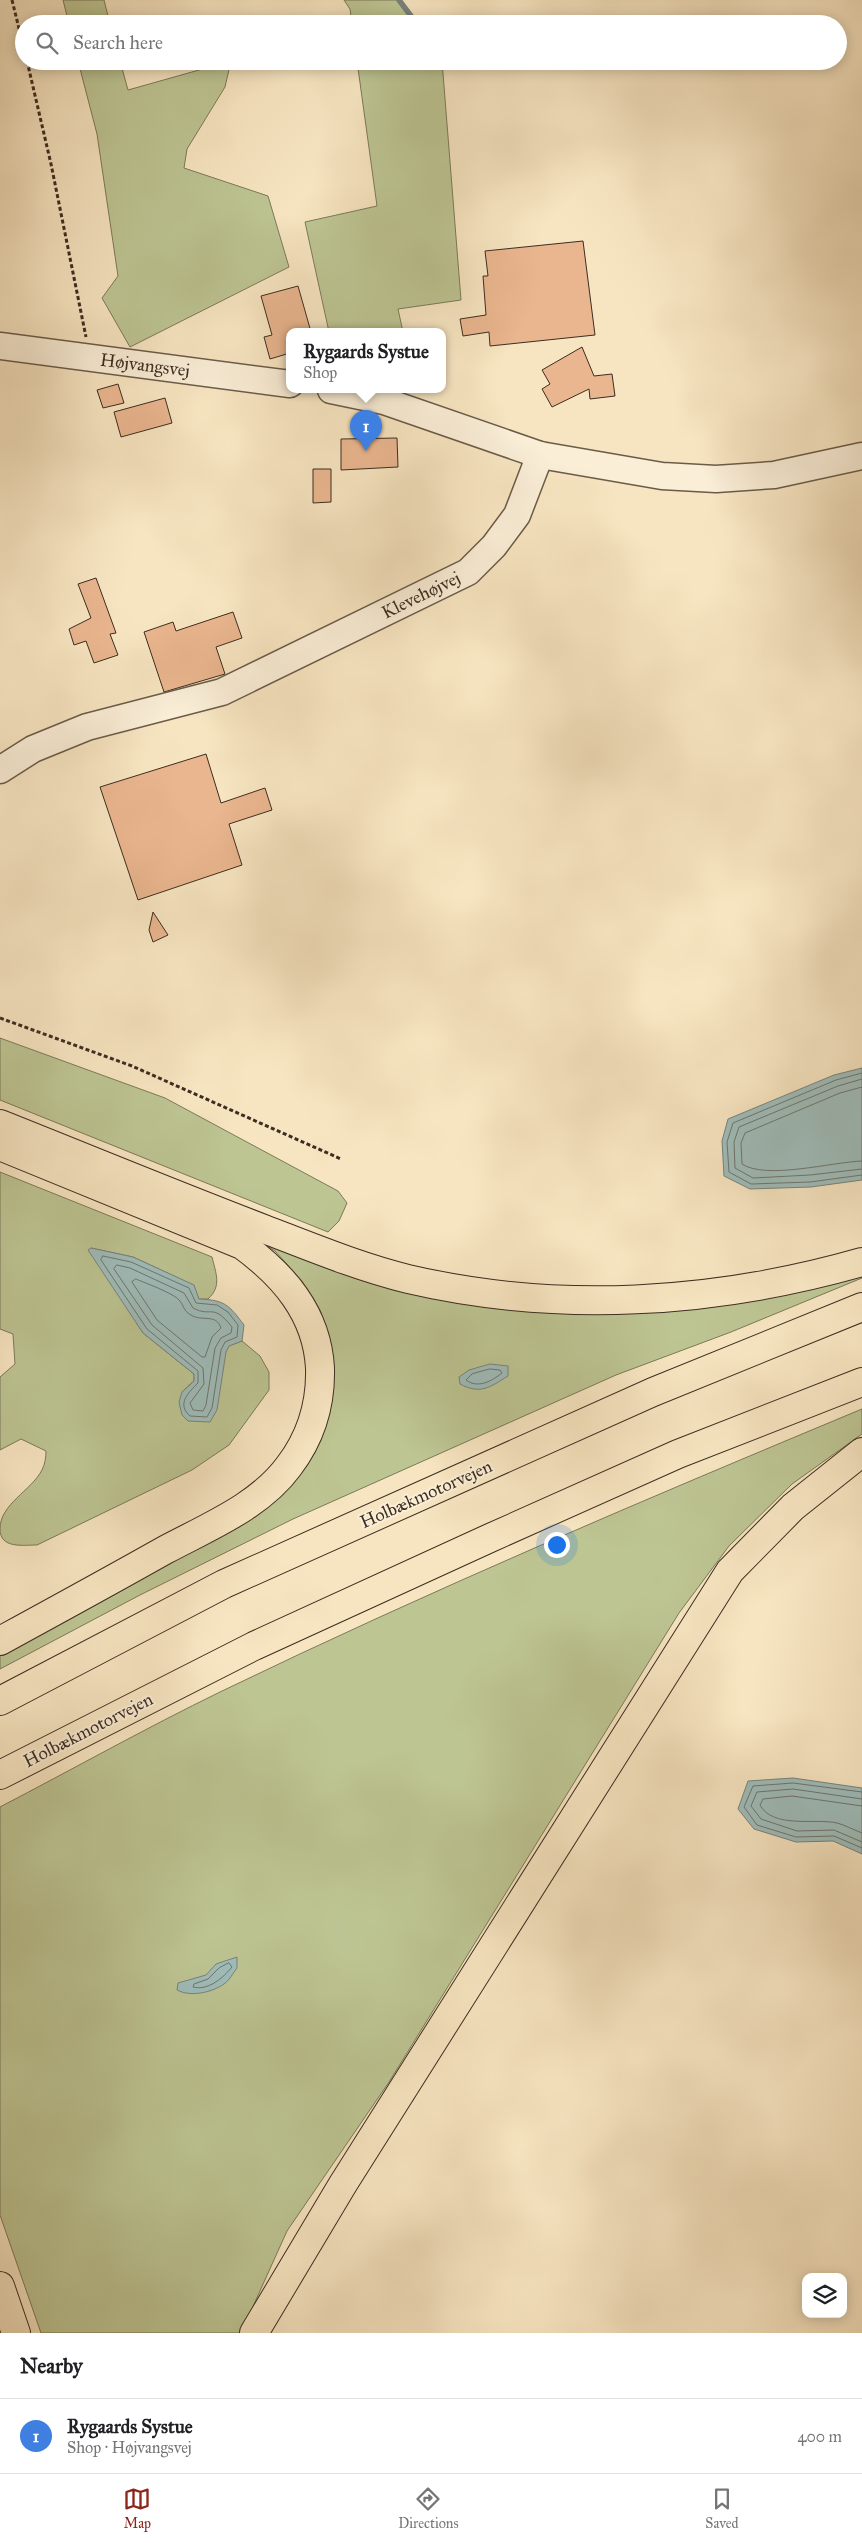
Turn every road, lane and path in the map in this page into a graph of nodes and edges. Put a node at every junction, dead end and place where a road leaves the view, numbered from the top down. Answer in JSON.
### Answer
{"nodes":[{"id":1,"x":12,"y":0,"type":"edge"},
{"id":2,"x":16,"y":15,"type":"edge"},
{"id":3,"x":29,"y":70,"type":"edge"},
{"id":4,"x":0,"y":346,"type":"edge"},
{"id":5,"x":90,"y":358,"type":"junction"},
{"id":6,"x":286,"y":383,"type":"edge"},
{"id":7,"x":345,"y":393,"type":"edge"},
{"id":8,"x":540,"y":455,"type":"junction"},
{"id":9,"x":862,"y":456,"type":"edge"},
{"id":10,"x":0,"y":770,"type":"edge"},
{"id":11,"x":0,"y":1018,"type":"edge"},
{"id":12,"x":0,"y":1124,"type":"edge"},
{"id":13,"x":0,"y":1146,"type":"edge"},
{"id":14,"x":341,"y":1160,"type":"dead end"},
{"id":15,"x":862,"y":1262,"type":"edge"},
{"id":16,"x":862,"y":1307,"type":"edge"},
{"id":17,"x":862,"y":1382,"type":"edge"},
{"id":18,"x":862,"y":1452,"type":"edge"},
{"id":19,"x":0,"y":1641,"type":"edge"},
{"id":20,"x":0,"y":1701,"type":"edge"},
{"id":21,"x":0,"y":1775,"type":"edge"},
{"id":22,"x":0,"y":2286,"type":"edge"},
{"id":23,"x":16,"y":2333,"type":"edge"},
{"id":24,"x":254,"y":2333,"type":"edge"}],
"edges":[{"from":1,"to":2,"type":"path"},
{"from":3,"to":5,"type":"path"},
{"from":4,"to":5,"type":"street","name":"Højvangsvej"},
{"from":5,"to":6,"type":"street","name":"Højvangsvej"},
{"from":7,"to":8,"type":"street"},
{"from":8,"to":9,"type":"street"},
{"from":8,"to":10,"type":"street","name":"Klevehøjvej"},
{"from":11,"to":14,"type":"path"},
{"from":12,"to":15,"type":"highway"},
{"from":13,"to":19,"type":"highway"},
{"from":16,"to":20,"type":"highway","name":"Holbækmotorvejen"},
{"from":17,"to":21,"type":"highway","name":"Holbækmotorvejen"},
{"from":18,"to":24,"type":"highway"},
{"from":22,"to":23,"type":"highway"}]}
